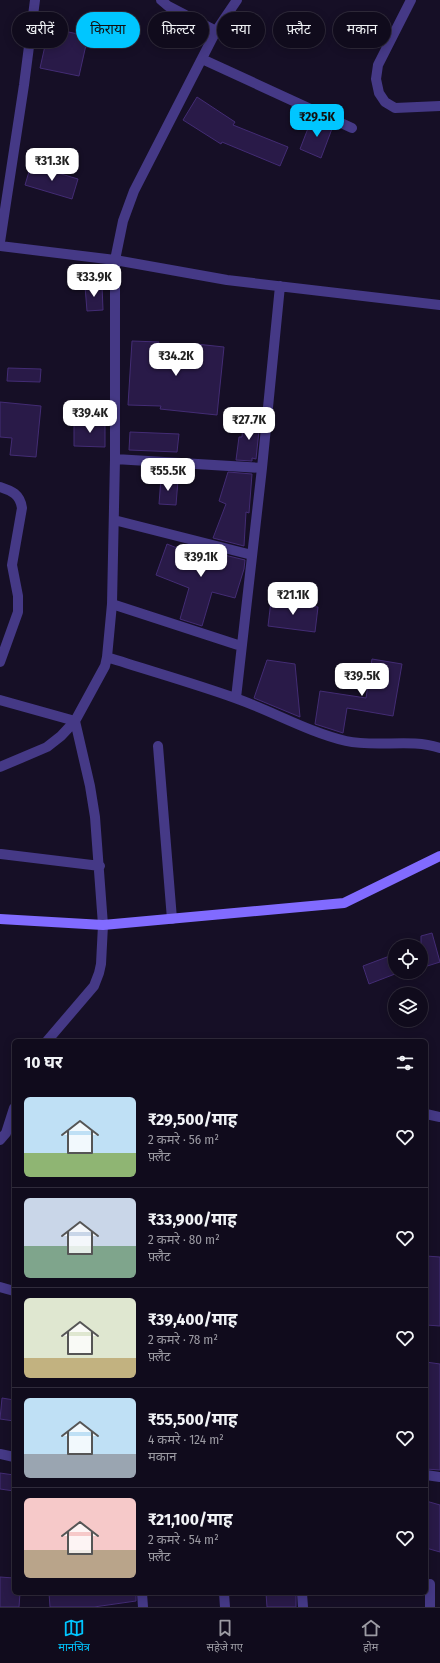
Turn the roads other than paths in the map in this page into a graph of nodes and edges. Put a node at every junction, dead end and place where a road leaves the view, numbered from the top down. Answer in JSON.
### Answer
{"nodes":[{"id":1,"x":35,"y":0,"type":"edge"},
{"id":2,"x":161,"y":0,"type":"edge"},
{"id":3,"x":237,"y":0,"type":"edge"},
{"id":4,"x":411,"y":0,"type":"edge"},
{"id":5,"x":216,"y":31,"type":"junction"},
{"id":6,"x":202,"y":59,"type":"junction"},
{"id":7,"x":440,"y":106,"type":"edge"},
{"id":8,"x":352,"y":128,"type":"dead end"},
{"id":9,"x":0,"y":242,"type":"edge"},
{"id":10,"x":0,"y":246,"type":"edge"},
{"id":11,"x":115,"y":260,"type":"junction"},
{"id":12,"x":280,"y":286,"type":"junction"},
{"id":13,"x":440,"y":305,"type":"edge"},
{"id":14,"x":115,"y":459,"type":"junction"},
{"id":15,"x":262,"y":468,"type":"junction"},
{"id":16,"x":0,"y":487,"type":"edge"},
{"id":17,"x":114,"y":520,"type":"junction"},
{"id":18,"x":252,"y":556,"type":"junction"},
{"id":19,"x":112,"y":604,"type":"junction"},
{"id":20,"x":241,"y":646,"type":"junction"},
{"id":21,"x":108,"y":657,"type":"junction"},
{"id":22,"x":0,"y":662,"type":"edge"},
{"id":23,"x":236,"y":698,"type":"junction"},
{"id":24,"x":0,"y":700,"type":"edge"},
{"id":25,"x":75,"y":721,"type":"junction"},
{"id":26,"x":158,"y":746,"type":"dead end"},
{"id":27,"x":440,"y":748,"type":"edge"},
{"id":28,"x":0,"y":767,"type":"edge"},
{"id":29,"x":1,"y":854,"type":"dead end"},
{"id":30,"x":440,"y":856,"type":"edge"},
{"id":31,"x":100,"y":866,"type":"junction"},
{"id":32,"x":0,"y":919,"type":"edge"},
{"id":33,"x":172,"y":919,"type":"junction"},
{"id":34,"x":103,"y":925,"type":"junction"},
{"id":35,"x":49,"y":1038,"type":"edge"},
{"id":36,"x":12,"y":1114,"type":"edge"},
{"id":37,"x":428,"y":1114,"type":"edge"},
{"id":38,"x":440,"y":1117,"type":"edge"},
{"id":39,"x":0,"y":1140,"type":"edge"},
{"id":40,"x":0,"y":1287,"type":"edge"},
{"id":41,"x":12,"y":1290,"type":"edge"},
{"id":42,"x":0,"y":1454,"type":"edge"},
{"id":43,"x":12,"y":1457,"type":"edge"},
{"id":44,"x":428,"y":1475,"type":"edge"},
{"id":45,"x":440,"y":1477,"type":"edge"},
{"id":46,"x":432,"y":1585,"type":"edge"},
{"id":47,"x":142,"y":1595,"type":"edge"},
{"id":48,"x":224,"y":1595,"type":"edge"},
{"id":49,"x":302,"y":1595,"type":"edge"},
{"id":50,"x":143,"y":1607,"type":"edge"},
{"id":51,"x":225,"y":1607,"type":"edge"},
{"id":52,"x":303,"y":1607,"type":"edge"},
{"id":53,"x":430,"y":1607,"type":"edge"}],
"edges":[{"from":1,"to":9,"type":"street"},
{"from":2,"to":5,"type":"street"},
{"from":3,"to":5,"type":"street"},
{"from":4,"to":7,"type":"street"},
{"from":5,"to":6,"type":"street"},
{"from":6,"to":8,"type":"street"},
{"from":6,"to":11,"type":"street"},
{"from":10,"to":11,"type":"street"},
{"from":11,"to":12,"type":"street"},
{"from":11,"to":14,"type":"street"},
{"from":12,"to":13,"type":"street"},
{"from":12,"to":15,"type":"street"},
{"from":14,"to":15,"type":"street"},
{"from":14,"to":17,"type":"street"},
{"from":15,"to":18,"type":"street"},
{"from":16,"to":22,"type":"street"},
{"from":17,"to":18,"type":"street"},
{"from":17,"to":19,"type":"street"},
{"from":18,"to":20,"type":"street"},
{"from":19,"to":20,"type":"street"},
{"from":19,"to":21,"type":"street"},
{"from":20,"to":23,"type":"street"},
{"from":21,"to":23,"type":"street"},
{"from":21,"to":25,"type":"street"},
{"from":23,"to":27,"type":"street"},
{"from":24,"to":25,"type":"street"},
{"from":25,"to":28,"type":"street"},
{"from":25,"to":31,"type":"street"},
{"from":26,"to":33,"type":"street"},
{"from":29,"to":31,"type":"street"},
{"from":30,"to":33,"type":"main road"},
{"from":31,"to":34,"type":"street"},
{"from":32,"to":34,"type":"main road"},
{"from":33,"to":34,"type":"main road"},
{"from":34,"to":35,"type":"street"},
{"from":36,"to":39,"type":"street"},
{"from":37,"to":38,"type":"street"},
{"from":40,"to":41,"type":"street"},
{"from":42,"to":43,"type":"street"},
{"from":44,"to":45,"type":"street"},
{"from":46,"to":53,"type":"street"},
{"from":47,"to":50,"type":"street"},
{"from":48,"to":51,"type":"street"},
{"from":49,"to":52,"type":"street"}]}
